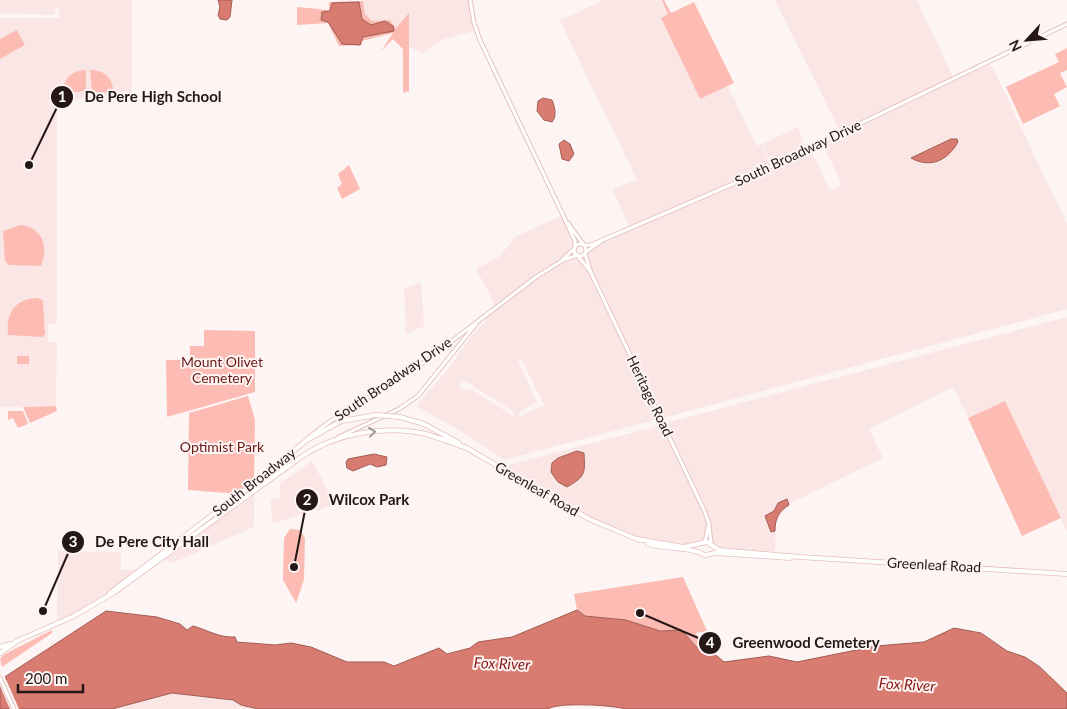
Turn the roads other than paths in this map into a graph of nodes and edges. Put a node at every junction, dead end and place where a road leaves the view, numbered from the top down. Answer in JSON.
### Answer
{"nodes":[{"id":1,"x":470,"y":0,"type":"edge"},
{"id":2,"x":1067,"y":24,"type":"edge"},
{"id":3,"x":566,"y":220,"type":"junction"},
{"id":4,"x":604,"y":239,"type":"junction"},
{"id":5,"x":583,"y":245,"type":"junction"},
{"id":6,"x":575,"y":248,"type":"junction"},
{"id":7,"x":585,"y":254,"type":"junction"},
{"id":8,"x":578,"y":256,"type":"junction"},
{"id":9,"x":563,"y":260,"type":"junction"},
{"id":10,"x":591,"y":273,"type":"junction"},
{"id":11,"x":481,"y":319,"type":"junction"},
{"id":12,"x":307,"y":440,"type":"junction"},
{"id":13,"x":325,"y":444,"type":"junction"},
{"id":14,"x":466,"y":448,"type":"junction"},
{"id":15,"x":708,"y":521,"type":"junction"},
{"id":16,"x":637,"y":539,"type":"junction"},
{"id":17,"x":702,"y":543,"type":"junction"},
{"id":18,"x":712,"y":545,"type":"junction"},
{"id":19,"x":700,"y":552,"type":"junction"},
{"id":20,"x":710,"y":554,"type":"junction"},
{"id":21,"x":800,"y":557,"type":"junction"},
{"id":22,"x":1067,"y":574,"type":"edge"},
{"id":23,"x":106,"y":597,"type":"junction"},
{"id":24,"x":17,"y":641,"type":"junction"},
{"id":25,"x":0,"y":648,"type":"edge"},
{"id":26,"x":0,"y":653,"type":"edge"},
{"id":27,"x":0,"y":678,"type":"edge"},
{"id":28,"x":14,"y":709,"type":"edge"}],
"edges":[{"from":1,"to":3,"type":"main road"},
{"from":2,"to":4,"type":"main road","name":"South Broadway Drive"},
{"from":3,"to":5,"type":"main road"},
{"from":3,"to":6,"type":"main road"},
{"from":4,"to":5,"type":"main road","name":"South Broadway Drive"},
{"from":4,"to":7,"type":"main road","name":"South Broadway Drive"},
{"from":5,"to":6,"type":"main road","name":"South Broadway Drive"},
{"from":5,"to":7,"type":"main road","name":"Heritage Road"},
{"from":6,"to":8,"type":"main road","name":"Heritage Road"},
{"from":6,"to":9,"type":"main road","name":"South Broadway Drive"},
{"from":7,"to":8,"type":"main road","name":"South Broadway Drive"},
{"from":7,"to":10,"type":"main road","name":"Heritage Road"},
{"from":8,"to":9,"type":"main road","name":"South Broadway Drive"},
{"from":8,"to":10,"type":"main road","name":"Heritage Road"},
{"from":9,"to":11,"type":"main road","name":"South Broadway Drive"},
{"from":10,"to":15,"type":"main road","name":"Heritage Road"},
{"from":11,"to":12,"type":"main road","name":"South Broadway Drive"},
{"from":11,"to":13,"type":"main road","name":"South Broadway Drive"},
{"from":12,"to":14,"type":"main road","name":"South Broadway","bridge":true},
{"from":12,"to":23,"type":"main road","name":"South Broadway"},
{"from":13,"to":14,"type":"main road","one_way":true},
{"from":13,"to":23,"type":"main road","name":"South Broadway Drive"},
{"from":14,"to":16,"type":"main road","name":"Greenleaf Road"},
{"from":15,"to":17,"type":"main road"},
{"from":15,"to":18,"type":"main road","name":"Heritage Road"},
{"from":16,"to":17,"type":"main road","name":"Greenleaf Road"},
{"from":16,"to":19,"type":"main road","name":"Greenleaf Road"},
{"from":17,"to":18,"type":"main road","name":"Greenleaf Road"},
{"from":17,"to":19,"type":"main road"},
{"from":18,"to":20,"type":"main road"},
{"from":18,"to":21,"type":"main road","name":"Greenleaf Road"},
{"from":19,"to":20,"type":"main road","name":"Greenleaf Road"},
{"from":20,"to":21,"type":"main road","name":"Greenleaf Road"},
{"from":21,"to":22,"type":"main road","name":"Greenleaf Road"},
{"from":23,"to":24,"type":"main road","name":"South Broadway Drive"},
{"from":24,"to":25,"type":"main road"},
{"from":24,"to":26,"type":"main road"},
{"from":27,"to":28,"type":"main road"}]}
